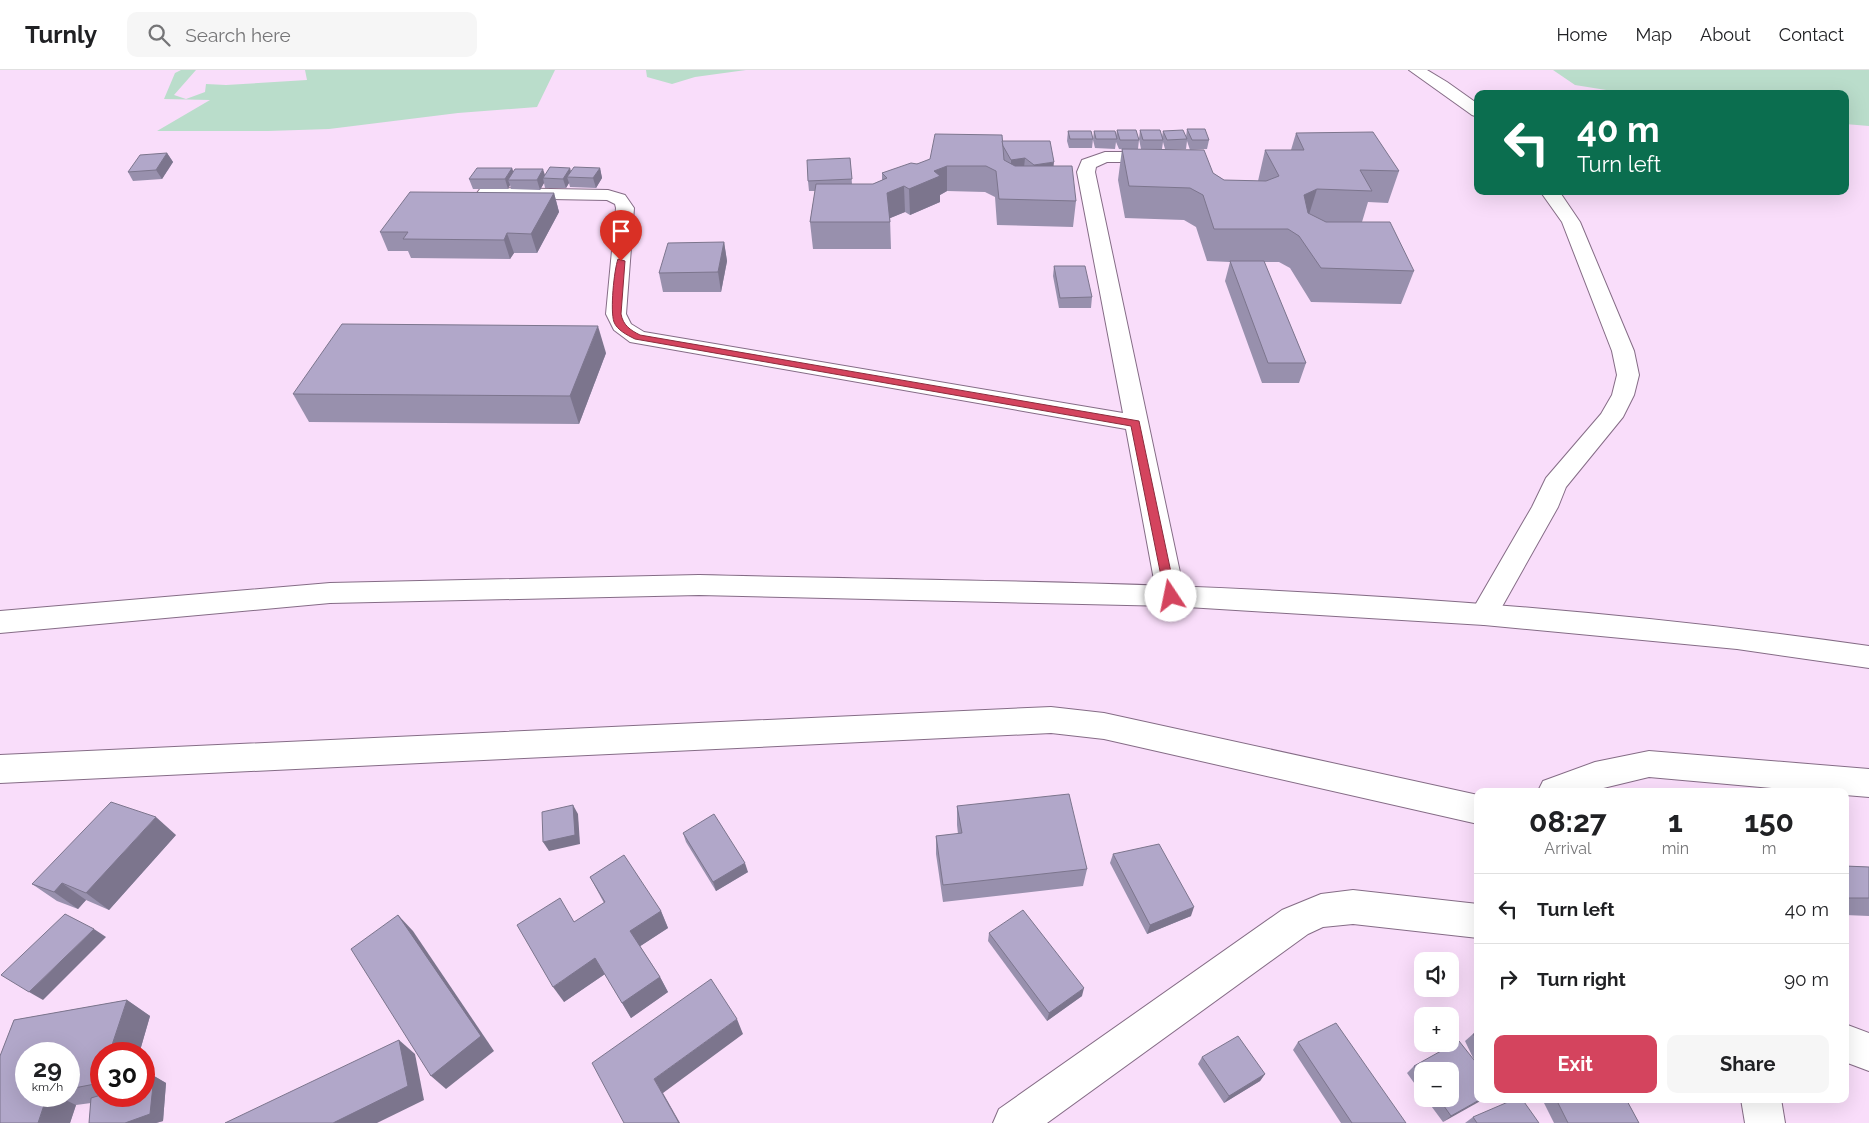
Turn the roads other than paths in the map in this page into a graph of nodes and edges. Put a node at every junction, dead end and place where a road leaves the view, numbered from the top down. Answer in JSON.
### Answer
{"nodes":[{"id":1,"x":1416,"y":70,"type":"edge"},
{"id":2,"x":1474,"y":109,"type":"edge"},
{"id":3,"x":1182,"y":157,"type":"edge"},
{"id":4,"x":486,"y":193,"type":"edge"},
{"id":5,"x":1552,"y":195,"type":"edge"},
{"id":6,"x":1136,"y":423,"type":"junction"},
{"id":7,"x":1171,"y":596,"type":"junction"},
{"id":8,"x":1484,"y":614,"type":"junction"},
{"id":9,"x":0,"y":622,"type":"edge"},
{"id":10,"x":1869,"y":658,"type":"edge"},
{"id":11,"x":0,"y":769,"type":"edge"},
{"id":12,"x":1869,"y":783,"type":"edge"},
{"id":13,"x":1562,"y":788,"type":"edge"},
{"id":14,"x":1474,"y":809,"type":"edge"},
{"id":15,"x":1474,"y":921,"type":"edge"},
{"id":16,"x":1849,"y":1044,"type":"edge"},
{"id":17,"x":1869,"y":1052,"type":"edge"},
{"id":18,"x":1761,"y":1103,"type":"edge"},
{"id":19,"x":1013,"y":1123,"type":"edge"},
{"id":20,"x":1765,"y":1123,"type":"edge"}],
"edges":[{"from":1,"to":2,"type":"street"},
{"from":3,"to":6,"type":"street"},
{"from":4,"to":6,"type":"street"},
{"from":5,"to":8,"type":"street"},
{"from":6,"to":7,"type":"street"},
{"from":7,"to":8,"type":"street"},
{"from":7,"to":9,"type":"street"},
{"from":8,"to":10,"type":"street"},
{"from":11,"to":14,"type":"street"},
{"from":12,"to":13,"type":"street"},
{"from":15,"to":19,"type":"street"},
{"from":16,"to":17,"type":"street"},
{"from":18,"to":20,"type":"street"}]}
